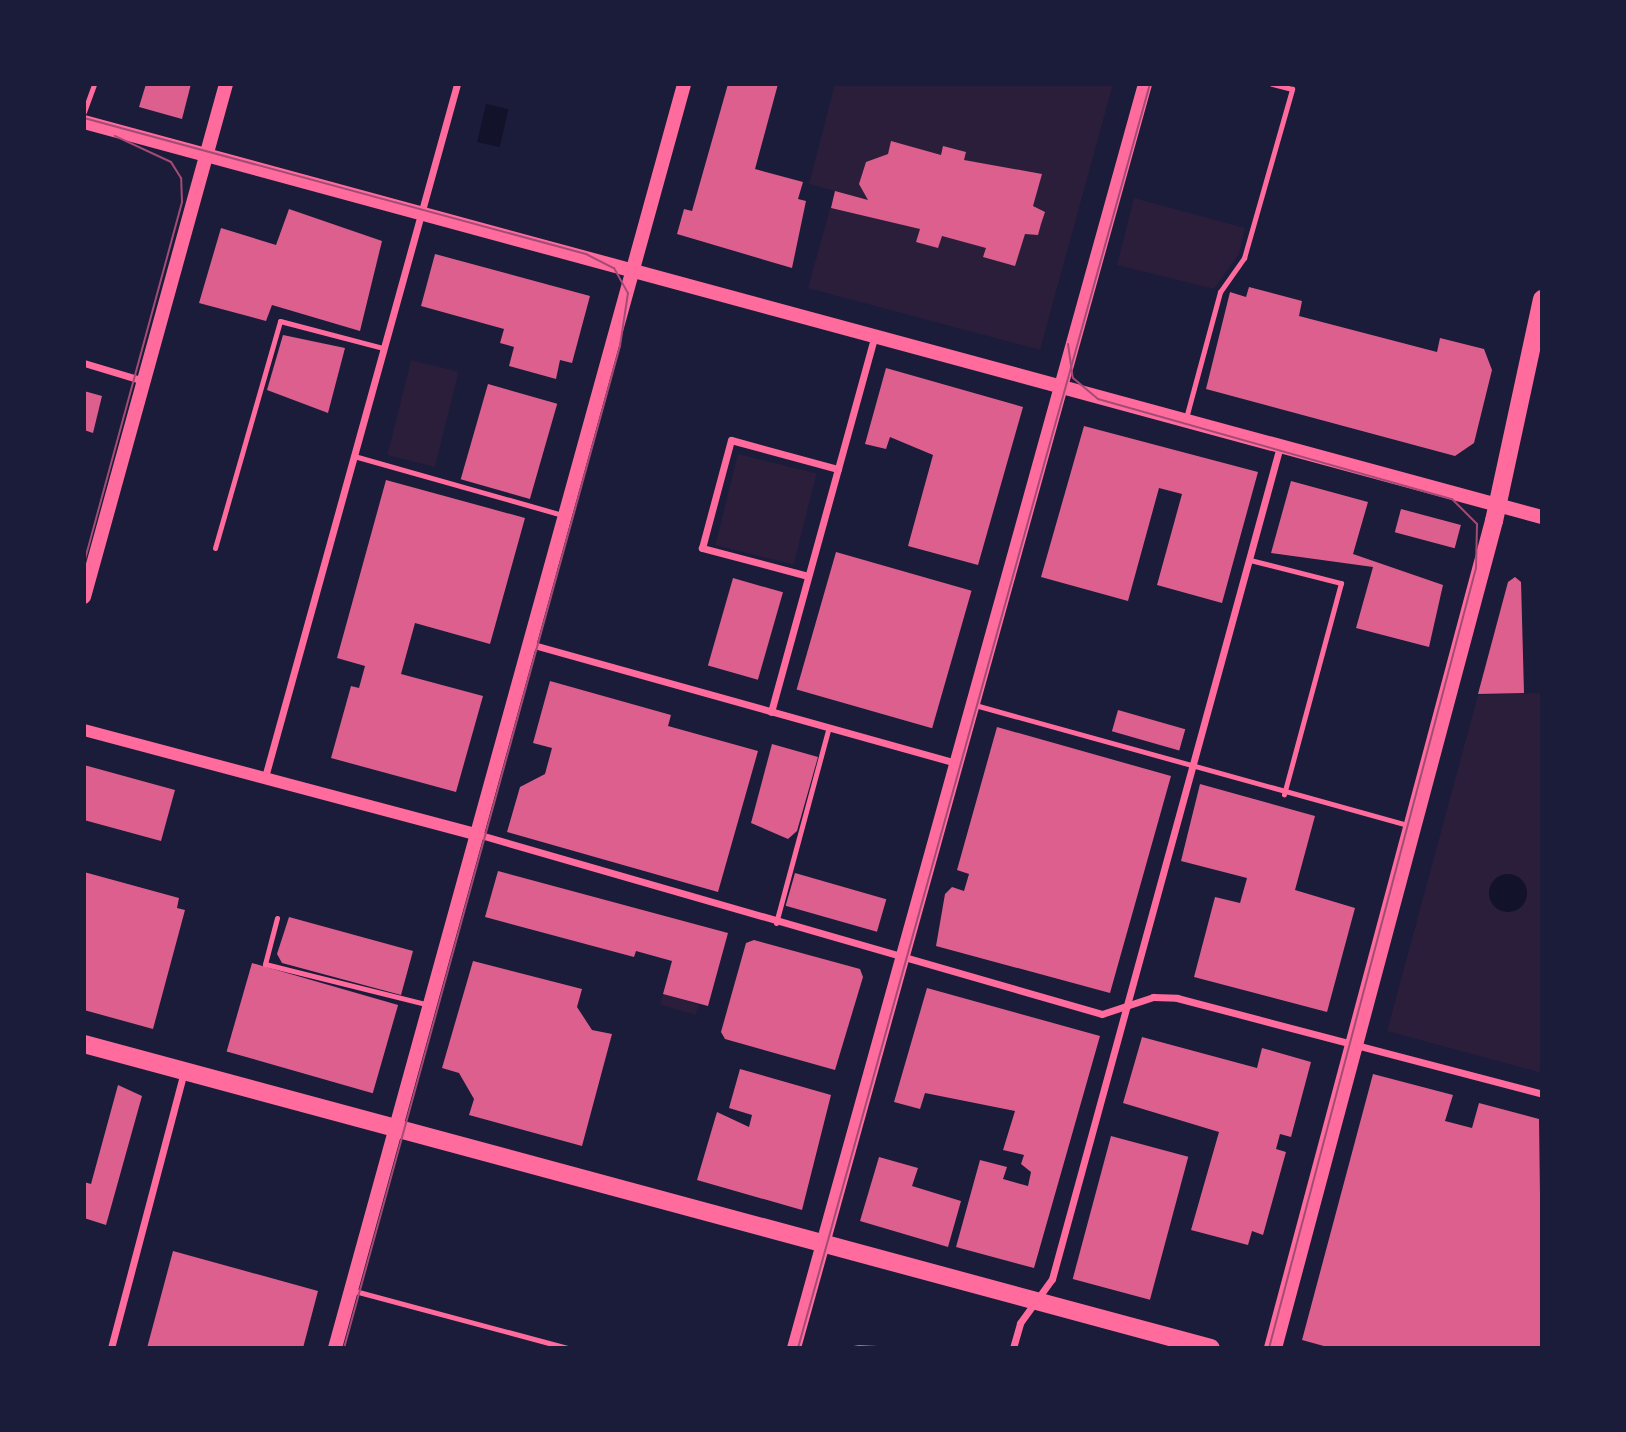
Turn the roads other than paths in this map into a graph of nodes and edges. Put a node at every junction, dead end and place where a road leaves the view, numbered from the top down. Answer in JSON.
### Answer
{"nodes":[{"id":1,"x":94,"y":84,"type":"edge"},
{"id":2,"x":226,"y":84,"type":"edge"},
{"id":3,"x":457,"y":84,"type":"edge"},
{"id":4,"x":684,"y":84,"type":"edge"},
{"id":5,"x":1145,"y":84,"type":"edge"},
{"id":6,"x":1272,"y":84,"type":"edge"},
{"id":7,"x":84,"y":113,"type":"edge"},
{"id":8,"x":84,"y":122,"type":"edge"},
{"id":9,"x":206,"y":157,"type":"junction"},
{"id":10,"x":421,"y":214,"type":"junction"},
{"id":11,"x":634,"y":271,"type":"junction"},
{"id":12,"x":1542,"y":299,"type":"edge"},
{"id":13,"x":874,"y":337,"type":"junction"},
{"id":14,"x":383,"y":348,"type":"junction"},
{"id":15,"x":84,"y":363,"type":"edge"},
{"id":16,"x":144,"y":381,"type":"junction"},
{"id":17,"x":1061,"y":388,"type":"junction"},
{"id":18,"x":1185,"y":421,"type":"junction"},
{"id":19,"x":1280,"y":446,"type":"junction"},
{"id":20,"x":354,"y":456,"type":"junction"},
{"id":21,"x":838,"y":469,"type":"junction"},
{"id":22,"x":1497,"y":506,"type":"junction"},
{"id":23,"x":565,"y":516,"type":"junction"},
{"id":24,"x":1542,"y":517,"type":"edge"},
{"id":25,"x":215,"y":548,"type":"dead end"},
{"id":26,"x":1250,"y":560,"type":"junction"},
{"id":27,"x":808,"y":576,"type":"junction"},
{"id":28,"x":84,"y":597,"type":"edge"},
{"id":29,"x":530,"y":644,"type":"junction"},
{"id":30,"x":972,"y":704,"type":"junction"},
{"id":31,"x":771,"y":712,"type":"junction"},
{"id":32,"x":829,"y":727,"type":"junction"},
{"id":33,"x":84,"y":730,"type":"edge"},
{"id":34,"x":956,"y":763,"type":"junction"},
{"id":35,"x":1195,"y":769,"type":"junction"},
{"id":36,"x":265,"y":777,"type":"junction"},
{"id":37,"x":1284,"y":794,"type":"junction"},
{"id":38,"x":1413,"y":827,"type":"junction"},
{"id":39,"x":476,"y":834,"type":"junction"},
{"id":40,"x":277,"y":918,"type":"dead end"},
{"id":41,"x":776,"y":923,"type":"junction"},
{"id":42,"x":902,"y":957,"type":"junction"},
{"id":43,"x":430,"y":1005,"type":"junction"},
{"id":44,"x":1130,"y":1005,"type":"junction"},
{"id":45,"x":1357,"y":1041,"type":"junction"},
{"id":46,"x":84,"y":1044,"type":"edge"},
{"id":47,"x":184,"y":1071,"type":"junction"},
{"id":48,"x":1542,"y":1094,"type":"edge"},
{"id":49,"x":396,"y":1128,"type":"junction"},
{"id":50,"x":823,"y":1242,"type":"junction"},
{"id":51,"x":351,"y":1290,"type":"junction"},
{"id":52,"x":1038,"y":1301,"type":"junction"},
{"id":53,"x":111,"y":1348,"type":"edge"},
{"id":54,"x":335,"y":1348,"type":"edge"},
{"id":55,"x":568,"y":1348,"type":"edge"},
{"id":56,"x":794,"y":1348,"type":"edge"},
{"id":57,"x":1013,"y":1348,"type":"edge"},
{"id":58,"x":1211,"y":1348,"type":"edge"},
{"id":59,"x":1273,"y":1348,"type":"edge"}],
"edges":[{"from":1,"to":7,"type":"lane"},
{"from":2,"to":9,"type":"main road"},
{"from":3,"to":10,"type":"street"},
{"from":4,"to":11,"type":"main road"},
{"from":5,"to":17,"type":"main road"},
{"from":6,"to":18,"type":"lane"},
{"from":8,"to":9,"type":"main road"},
{"from":9,"to":10,"type":"main road"},
{"from":9,"to":16,"type":"main road"},
{"from":10,"to":11,"type":"main road"},
{"from":10,"to":14,"type":"street"},
{"from":11,"to":13,"type":"main road"},
{"from":11,"to":23,"type":"main road"},
{"from":12,"to":22,"type":"main road"},
{"from":13,"to":17,"type":"main road"},
{"from":13,"to":21,"type":"street"},
{"from":14,"to":20,"type":"street"},
{"from":14,"to":25,"type":"lane"},
{"from":15,"to":16,"type":"street"},
{"from":16,"to":28,"type":"main road"},
{"from":17,"to":18,"type":"main road"},
{"from":17,"to":30,"type":"main road"},
{"from":18,"to":19,"type":"main road"},
{"from":19,"to":22,"type":"main road"},
{"from":19,"to":26,"type":"street"},
{"from":20,"to":23,"type":"lane"},
{"from":20,"to":36,"type":"street"},
{"from":21,"to":27,"type":"street"},
{"from":21,"to":27,"type":"street"},
{"from":22,"to":24,"type":"main road"},
{"from":22,"to":38,"type":"main road"},
{"from":23,"to":29,"type":"main road"},
{"from":26,"to":35,"type":"street"},
{"from":26,"to":37,"type":"lane"},
{"from":27,"to":31,"type":"street"},
{"from":29,"to":31,"type":"street"},
{"from":29,"to":39,"type":"main road"},
{"from":30,"to":34,"type":"main road"},
{"from":30,"to":35,"type":"lane"},
{"from":31,"to":32,"type":"street"},
{"from":32,"to":34,"type":"street"},
{"from":32,"to":41,"type":"lane"},
{"from":33,"to":36,"type":"street"},
{"from":34,"to":42,"type":"main road"},
{"from":35,"to":37,"type":"lane"},
{"from":35,"to":44,"type":"street"},
{"from":36,"to":39,"type":"street"},
{"from":37,"to":38,"type":"lane"},
{"from":38,"to":45,"type":"main road"},
{"from":39,"to":41,"type":"street"},
{"from":39,"to":43,"type":"main road"},
{"from":40,"to":43,"type":"lane"},
{"from":41,"to":42,"type":"street"},
{"from":42,"to":44,"type":"street"},
{"from":42,"to":50,"type":"main road"},
{"from":43,"to":49,"type":"main road"},
{"from":44,"to":45,"type":"street"},
{"from":44,"to":52,"type":"street"},
{"from":45,"to":48,"type":"street"},
{"from":45,"to":59,"type":"main road"},
{"from":46,"to":47,"type":"main road"},
{"from":47,"to":49,"type":"main road"},
{"from":47,"to":53,"type":"street"},
{"from":49,"to":50,"type":"main road"},
{"from":49,"to":51,"type":"main road"},
{"from":50,"to":52,"type":"main road"},
{"from":50,"to":56,"type":"main road"},
{"from":51,"to":54,"type":"main road"},
{"from":51,"to":55,"type":"lane"},
{"from":52,"to":57,"type":"street"},
{"from":52,"to":58,"type":"main road"}]}
